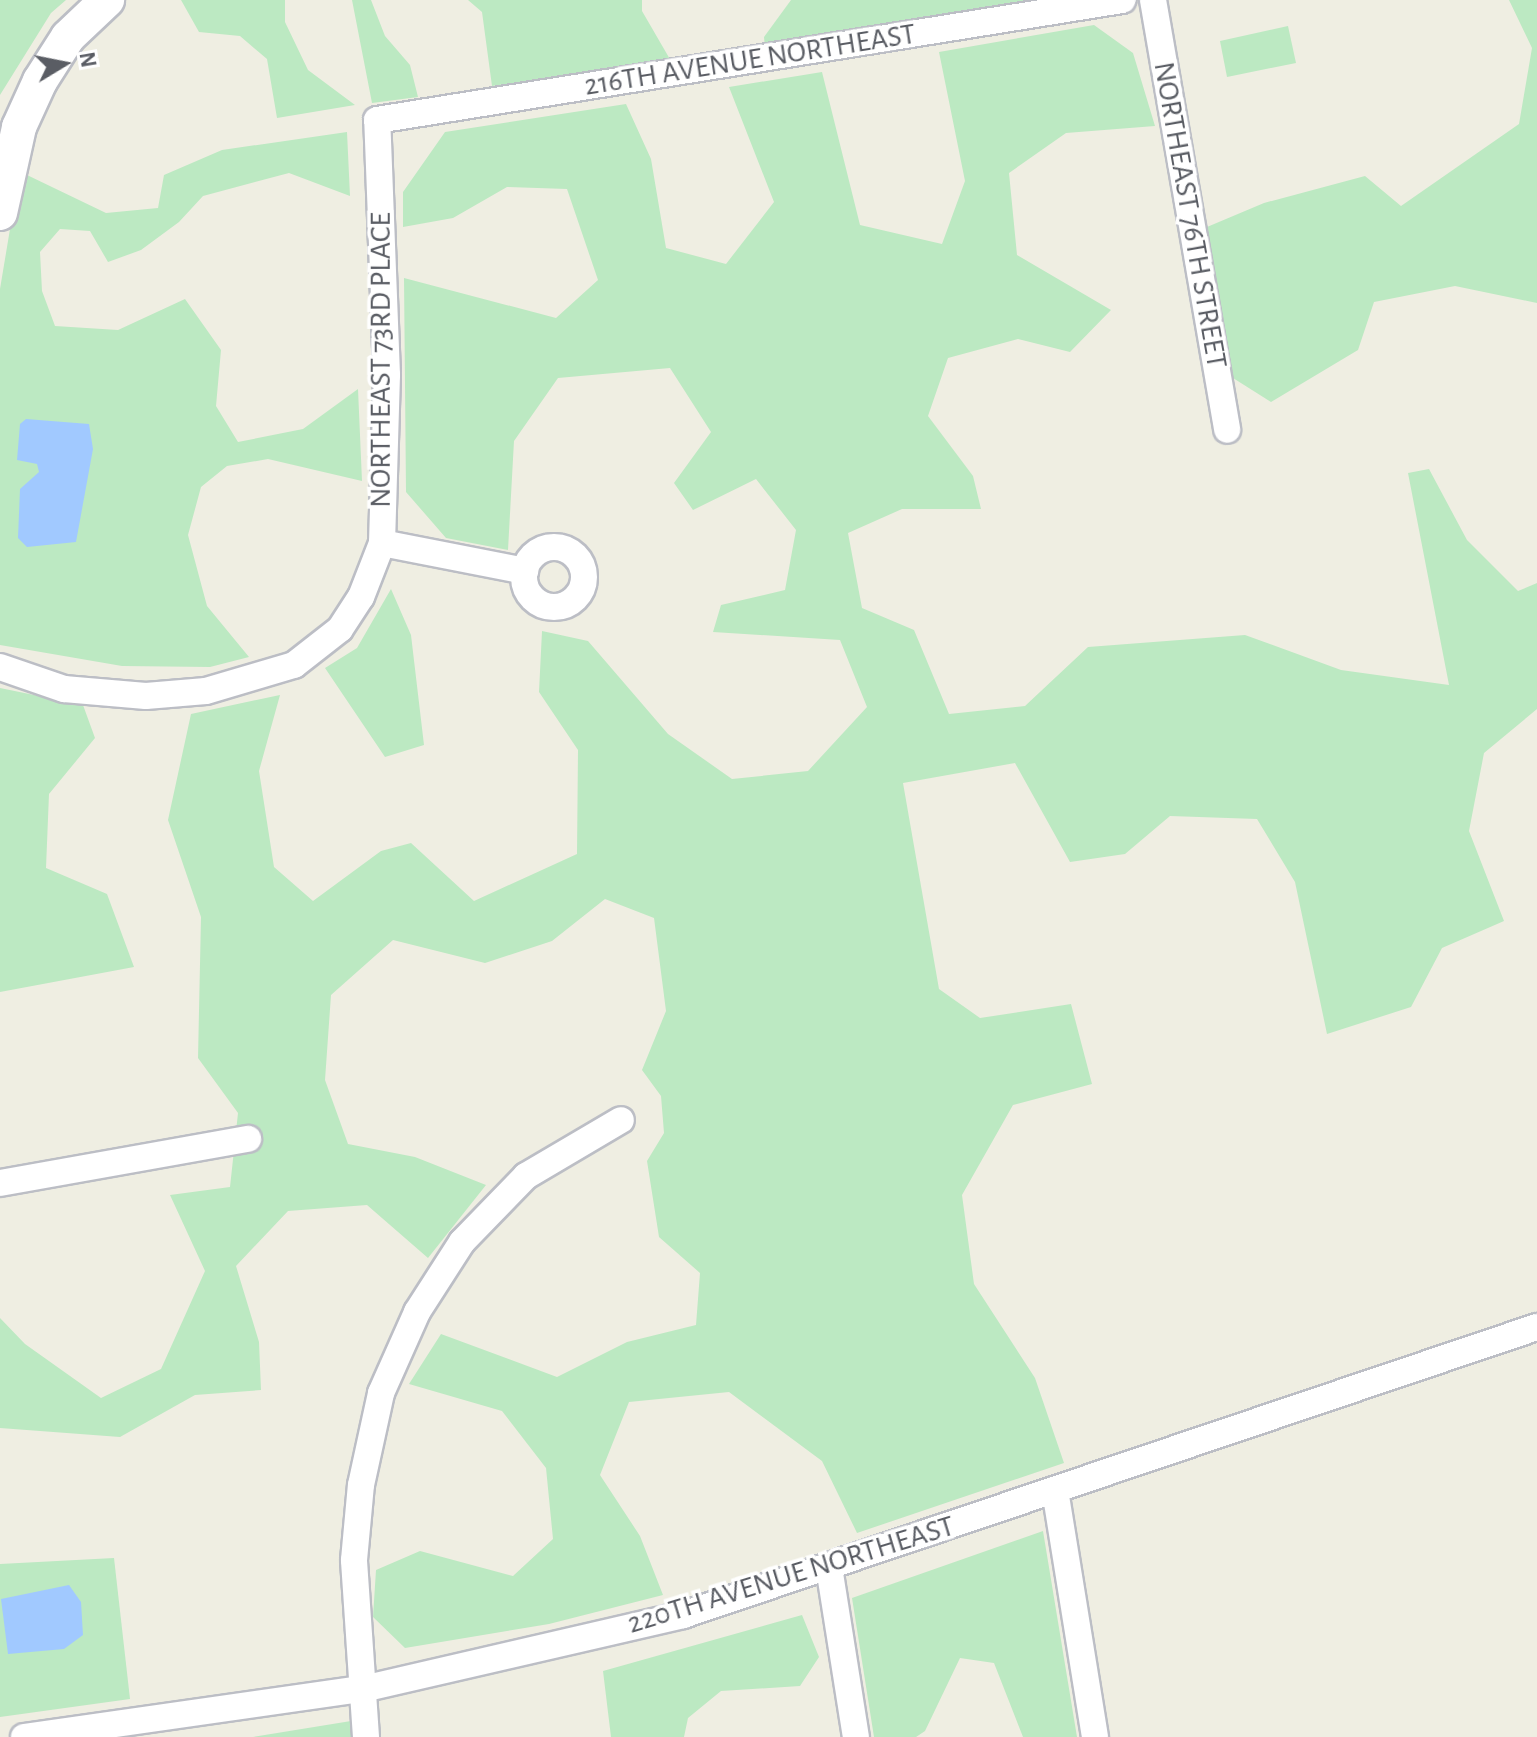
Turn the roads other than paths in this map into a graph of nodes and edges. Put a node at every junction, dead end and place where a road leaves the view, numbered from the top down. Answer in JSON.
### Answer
{"nodes":[{"id":1,"x":107,"y":0,"type":"edge"},
{"id":2,"x":1122,"y":0,"type":"edge"},
{"id":3,"x":1153,"y":0,"type":"edge"},
{"id":4,"x":377,"y":120,"type":"joint"},
{"id":5,"x":0,"y":213,"type":"edge"},
{"id":6,"x":1227,"y":430,"type":"dead end"},
{"id":7,"x":382,"y":543,"type":"junction"},
{"id":8,"x":525,"y":571,"type":"dead end"},
{"id":9,"x":0,"y":667,"type":"edge"},
{"id":10,"x":621,"y":1120,"type":"dead end"},
{"id":11,"x":248,"y":1139,"type":"dead end"},
{"id":12,"x":0,"y":1183,"type":"edge"},
{"id":13,"x":1537,"y":1327,"type":"edge"},
{"id":14,"x":1055,"y":1490,"type":"junction"},
{"id":15,"x":829,"y":1567,"type":"junction"},
{"id":16,"x":363,"y":1689,"type":"junction"},
{"id":17,"x":24,"y":1737,"type":"edge"},
{"id":18,"x":366,"y":1737,"type":"edge"},
{"id":19,"x":856,"y":1737,"type":"edge"},
{"id":20,"x":1095,"y":1737,"type":"edge"}],
"edges":[{"from":1,"to":5,"type":"street"},
{"from":2,"to":4,"type":"street","name":"216TH AVENUE NORTHEAST"},
{"from":3,"to":6,"type":"street","name":"NORTHEAST 76TH STREET"},
{"from":4,"to":7,"type":"street","name":"NORTHEAST 73RD PLACE"},
{"from":7,"to":8,"type":"street"},
{"from":7,"to":9,"type":"street","name":"NORTHEAST 73RD PLACE"},
{"from":10,"to":16,"type":"street"},
{"from":11,"to":12,"type":"street"},
{"from":13,"to":14,"type":"street","name":"220TH AVENUE NORTHEAST"},
{"from":14,"to":15,"type":"street","name":"220TH AVENUE NORTHEAST"},
{"from":14,"to":20,"type":"street"},
{"from":15,"to":16,"type":"street","name":"220TH AVENUE NORTHEAST"},
{"from":15,"to":19,"type":"street"},
{"from":16,"to":17,"type":"street","name":"220TH AVENUE NORTHEAST"},
{"from":16,"to":18,"type":"street"}]}
